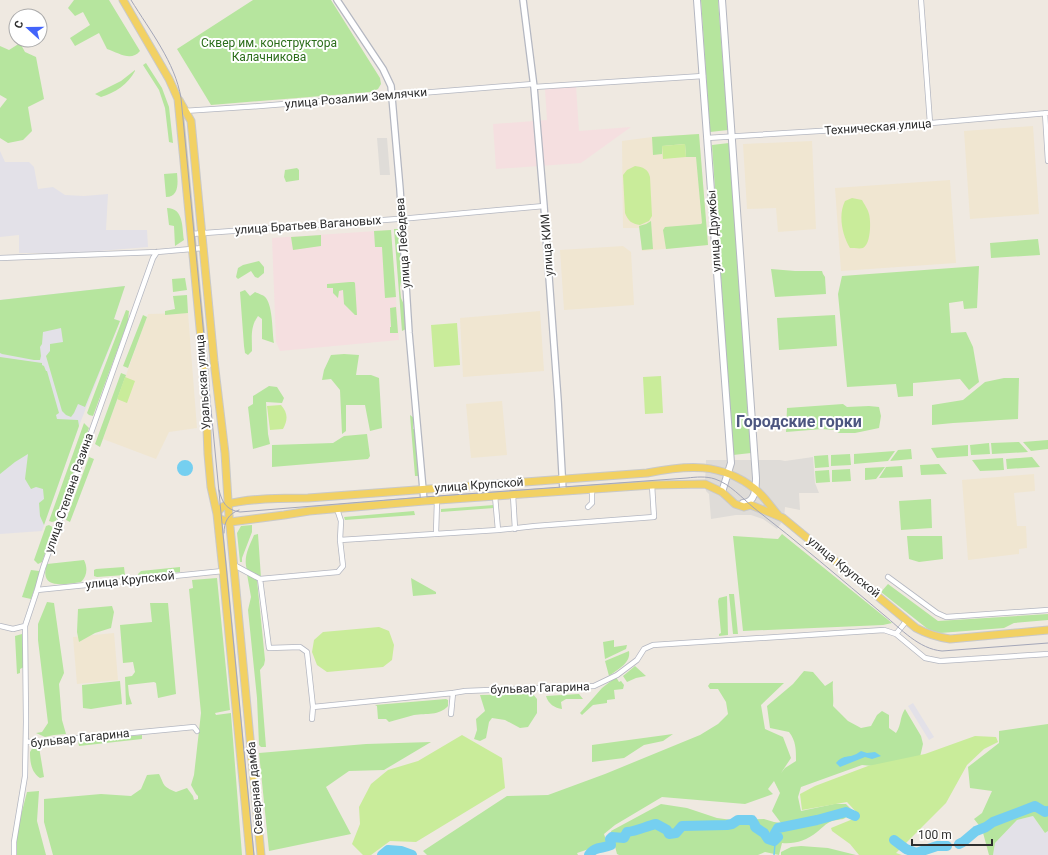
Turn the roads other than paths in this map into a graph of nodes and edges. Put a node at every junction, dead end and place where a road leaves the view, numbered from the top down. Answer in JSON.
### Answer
{"nodes":[{"id":1,"x":123,"y":0,"type":"edge"},
{"id":2,"x":337,"y":0,"type":"edge"},
{"id":3,"x":523,"y":0,"type":"edge"},
{"id":4,"x":697,"y":0,"type":"edge"},
{"id":5,"x":722,"y":0,"type":"edge"},
{"id":6,"x":921,"y":0,"type":"edge"},
{"id":7,"x":703,"y":76,"type":"junction"},
{"id":8,"x":533,"y":85,"type":"junction"},
{"id":9,"x":392,"y":95,"type":"junction"},
{"id":10,"x":182,"y":112,"type":"junction"},
{"id":11,"x":1046,"y":113,"type":"edge"},
{"id":12,"x":930,"y":123,"type":"junction"},
{"id":13,"x":732,"y":137,"type":"junction"},
{"id":14,"x":707,"y":138,"type":"junction"},
{"id":15,"x":1048,"y":161,"type":"edge"},
{"id":16,"x":544,"y":206,"type":"junction"},
{"id":17,"x":402,"y":218,"type":"junction"},
{"id":18,"x":201,"y":233,"type":"junction"},
{"id":19,"x":191,"y":234,"type":"junction"},
{"id":20,"x":203,"y":248,"type":"junction"},
{"id":21,"x":192,"y":249,"type":"junction"},
{"id":22,"x":157,"y":252,"type":"junction"},
{"id":23,"x":0,"y":258,"type":"edge"},
{"id":24,"x":731,"y":463,"type":"junction"},
{"id":25,"x":720,"y":470,"type":"junction"},
{"id":26,"x":728,"y":474,"type":"junction"},
{"id":27,"x":563,"y":478,"type":"junction"},
{"id":28,"x":652,"y":485,"type":"junction"},
{"id":29,"x":423,"y":489,"type":"junction"},
{"id":30,"x":592,"y":489,"type":"junction"},
{"id":31,"x":756,"y":490,"type":"junction"},
{"id":32,"x":563,"y":491,"type":"junction"},
{"id":33,"x":722,"y":492,"type":"junction"},
{"id":34,"x":513,"y":495,"type":"junction"},
{"id":35,"x":495,"y":496,"type":"junction"},
{"id":36,"x":437,"y":500,"type":"junction"},
{"id":37,"x":424,"y":501,"type":"junction"},
{"id":38,"x":228,"y":504,"type":"junction"},
{"id":39,"x":735,"y":504,"type":"junction"},
{"id":40,"x":588,"y":506,"type":"dead end"},
{"id":41,"x":337,"y":509,"type":"junction"},
{"id":42,"x":217,"y":514,"type":"junction"},
{"id":43,"x":779,"y":516,"type":"junction"},
{"id":44,"x":230,"y":522,"type":"junction"},
{"id":45,"x":515,"y":529,"type":"junction"},
{"id":46,"x":498,"y":530,"type":"junction"},
{"id":47,"x":436,"y":534,"type":"junction"},
{"id":48,"x":340,"y":540,"type":"junction"},
{"id":49,"x":234,"y":565,"type":"junction"},
{"id":50,"x":223,"y":571,"type":"junction"},
{"id":51,"x":888,"y":577,"type":"dead end"},
{"id":52,"x":260,"y":579,"type":"junction"},
{"id":53,"x":37,"y":590,"type":"junction"},
{"id":54,"x":1048,"y":610,"type":"edge"},
{"id":55,"x":907,"y":620,"type":"junction"},
{"id":56,"x":0,"y":626,"type":"edge"},
{"id":57,"x":25,"y":626,"type":"junction"},
{"id":58,"x":1048,"y":630,"type":"edge"},
{"id":59,"x":896,"y":634,"type":"junction"},
{"id":60,"x":1048,"y":654,"type":"edge"},
{"id":61,"x":454,"y":693,"type":"junction"},
{"id":62,"x":313,"y":707,"type":"junction"},
{"id":63,"x":451,"y":714,"type":"dead end"},
{"id":64,"x":312,"y":719,"type":"dead end"},
{"id":65,"x":250,"y":721,"type":"joint"},
{"id":66,"x":237,"y":722,"type":"joint"},
{"id":67,"x":197,"y":731,"type":"dead end"},
{"id":68,"x":26,"y":742,"type":"junction"},
{"id":69,"x":14,"y":855,"type":"edge"},
{"id":70,"x":250,"y":855,"type":"edge"},
{"id":71,"x":261,"y":855,"type":"edge"}],
"edges":[{"from":1,"to":10,"type":"main road","name":"Уральская улица"},
{"from":2,"to":9,"type":"street","name":"улица Лебедева"},
{"from":3,"to":8,"type":"street","name":"улица КИМ"},
{"from":4,"to":7,"type":"main road","name":"улица Дружбы"},
{"from":5,"to":13,"type":"main road","name":"улица Дружбы"},
{"from":6,"to":12,"type":"street"},
{"from":7,"to":8,"type":"street","name":"улица Розалии Землячки"},
{"from":7,"to":14,"type":"main road","name":"улица Дружбы"},
{"from":8,"to":9,"type":"street","name":"улица Розалии Землячки"},
{"from":8,"to":16,"type":"street","name":"улица КИМ"},
{"from":9,"to":10,"type":"street","name":"улица Розалии Землячки"},
{"from":9,"to":17,"type":"street","name":"улица Лебедева"},
{"from":10,"to":18,"type":"main road","name":"Уральская улица"},
{"from":10,"to":19,"type":"main road","name":"Уральская улица"},
{"from":11,"to":12,"type":"street","name":"Техническая улица"},
{"from":11,"to":15,"type":"street"},
{"from":12,"to":13,"type":"street","name":"Техническая улица"},
{"from":13,"to":14,"type":"street","name":"Техническая улица"},
{"from":13,"to":31,"type":"main road","name":"улица Дружбы"},
{"from":14,"to":24,"type":"main road","name":"улица Дружбы"},
{"from":16,"to":17,"type":"street","name":"улица Братьев Вагановых"},
{"from":16,"to":27,"type":"street","name":"улица КИМ"},
{"from":17,"to":18,"type":"street","name":"улица Братьев Вагановых"},
{"from":17,"to":29,"type":"street","name":"улица Лебедева"},
{"from":18,"to":19,"type":"street","name":"улица Братьев Вагановых"},
{"from":18,"to":20,"type":"main road","name":"Уральская улица"},
{"from":19,"to":21,"type":"main road","name":"Уральская улица"},
{"from":20,"to":21,"type":"street"},
{"from":20,"to":38,"type":"main road","name":"Уральская улица"},
{"from":21,"to":22,"type":"street"},
{"from":21,"to":42,"type":"main road","name":"Уральская улица"},
{"from":22,"to":23,"type":"street"},
{"from":22,"to":53,"type":"street","name":"улица Степана Разина"},
{"from":24,"to":25,"type":"main road"},
{"from":24,"to":26,"type":"main road","name":"улица Дружбы"},
{"from":25,"to":26,"type":"main road","name":"улица Крупской"},
{"from":25,"to":27,"type":"main road","name":"улица Крупской"},
{"from":26,"to":31,"type":"main road","name":"улица Крупской"},
{"from":26,"to":33,"type":"main road","name":"улица Дружбы"},
{"from":27,"to":29,"type":"main road","name":"улица Крупской"},
{"from":27,"to":32,"type":"street","name":"улица КИМ"},
{"from":28,"to":30,"type":"main road","name":"улица Крупской"},
{"from":28,"to":33,"type":"main road","name":"улица Крупской"},
{"from":28,"to":45,"type":"street"},
{"from":29,"to":37,"type":"street","name":"улица Лебедева"},
{"from":29,"to":38,"type":"main road","name":"улица Крупской"},
{"from":30,"to":32,"type":"main road","name":"улица Крупской"},
{"from":30,"to":40,"type":"street"},
{"from":31,"to":39,"type":"main road"},
{"from":31,"to":43,"type":"main road","name":"улица Крупской"},
{"from":32,"to":34,"type":"main road","name":"улица Крупской"},
{"from":33,"to":39,"type":"main road","name":"улица Крупской"},
{"from":34,"to":35,"type":"main road","name":"улица Крупской"},
{"from":34,"to":45,"type":"street"},
{"from":35,"to":36,"type":"main road","name":"улица Крупской"},
{"from":35,"to":46,"type":"street"},
{"from":36,"to":37,"type":"main road","name":"улица Крупской"},
{"from":36,"to":47,"type":"street"},
{"from":37,"to":41,"type":"main road","name":"улица Крупской"},
{"from":38,"to":42,"type":"main road"},
{"from":38,"to":44,"type":"main road","name":"Уральская улица"},
{"from":39,"to":43,"type":"main road","name":"улица Крупской"},
{"from":41,"to":44,"type":"main road","name":"улица Крупской"},
{"from":41,"to":48,"type":"street"},
{"from":42,"to":44,"type":"main road"},
{"from":42,"to":50,"type":"main road","name":"Уральская улица"},
{"from":43,"to":55,"type":"main road","name":"улица Крупской"},
{"from":44,"to":49,"type":"main road","name":"Уральская улица"},
{"from":45,"to":46,"type":"street"},
{"from":46,"to":47,"type":"street"},
{"from":47,"to":48,"type":"street"},
{"from":48,"to":52,"type":"street"},
{"from":49,"to":52,"type":"street"},
{"from":49,"to":65,"type":"main road","name":"Уральская улица"},
{"from":50,"to":53,"type":"street","name":"улица Крупской"},
{"from":50,"to":66,"type":"main road","name":"Уральская улица"},
{"from":51,"to":54,"type":"street"},
{"from":52,"to":62,"type":"street"},
{"from":53,"to":57,"type":"street","name":"улица Степана Разина"},
{"from":55,"to":58,"type":"main road"},
{"from":55,"to":59,"type":"street"},
{"from":56,"to":57,"type":"street"},
{"from":57,"to":68,"type":"street","name":"улица Степана Разина"},
{"from":59,"to":60,"type":"street","name":"бульвар Гагарина"},
{"from":59,"to":61,"type":"street","name":"бульвар Гагарина"},
{"from":61,"to":62,"type":"street","name":"бульвар Гагарина"},
{"from":61,"to":63,"type":"street"},
{"from":62,"to":64,"type":"street"},
{"from":65,"to":71,"type":"main road","name":"Северная дамба"},
{"from":66,"to":70,"type":"main road","name":"Северная дамба"},
{"from":67,"to":68,"type":"street","name":"бульвар Гагарина"},
{"from":68,"to":69,"type":"street","name":"бульвар Гагарина"}]}
